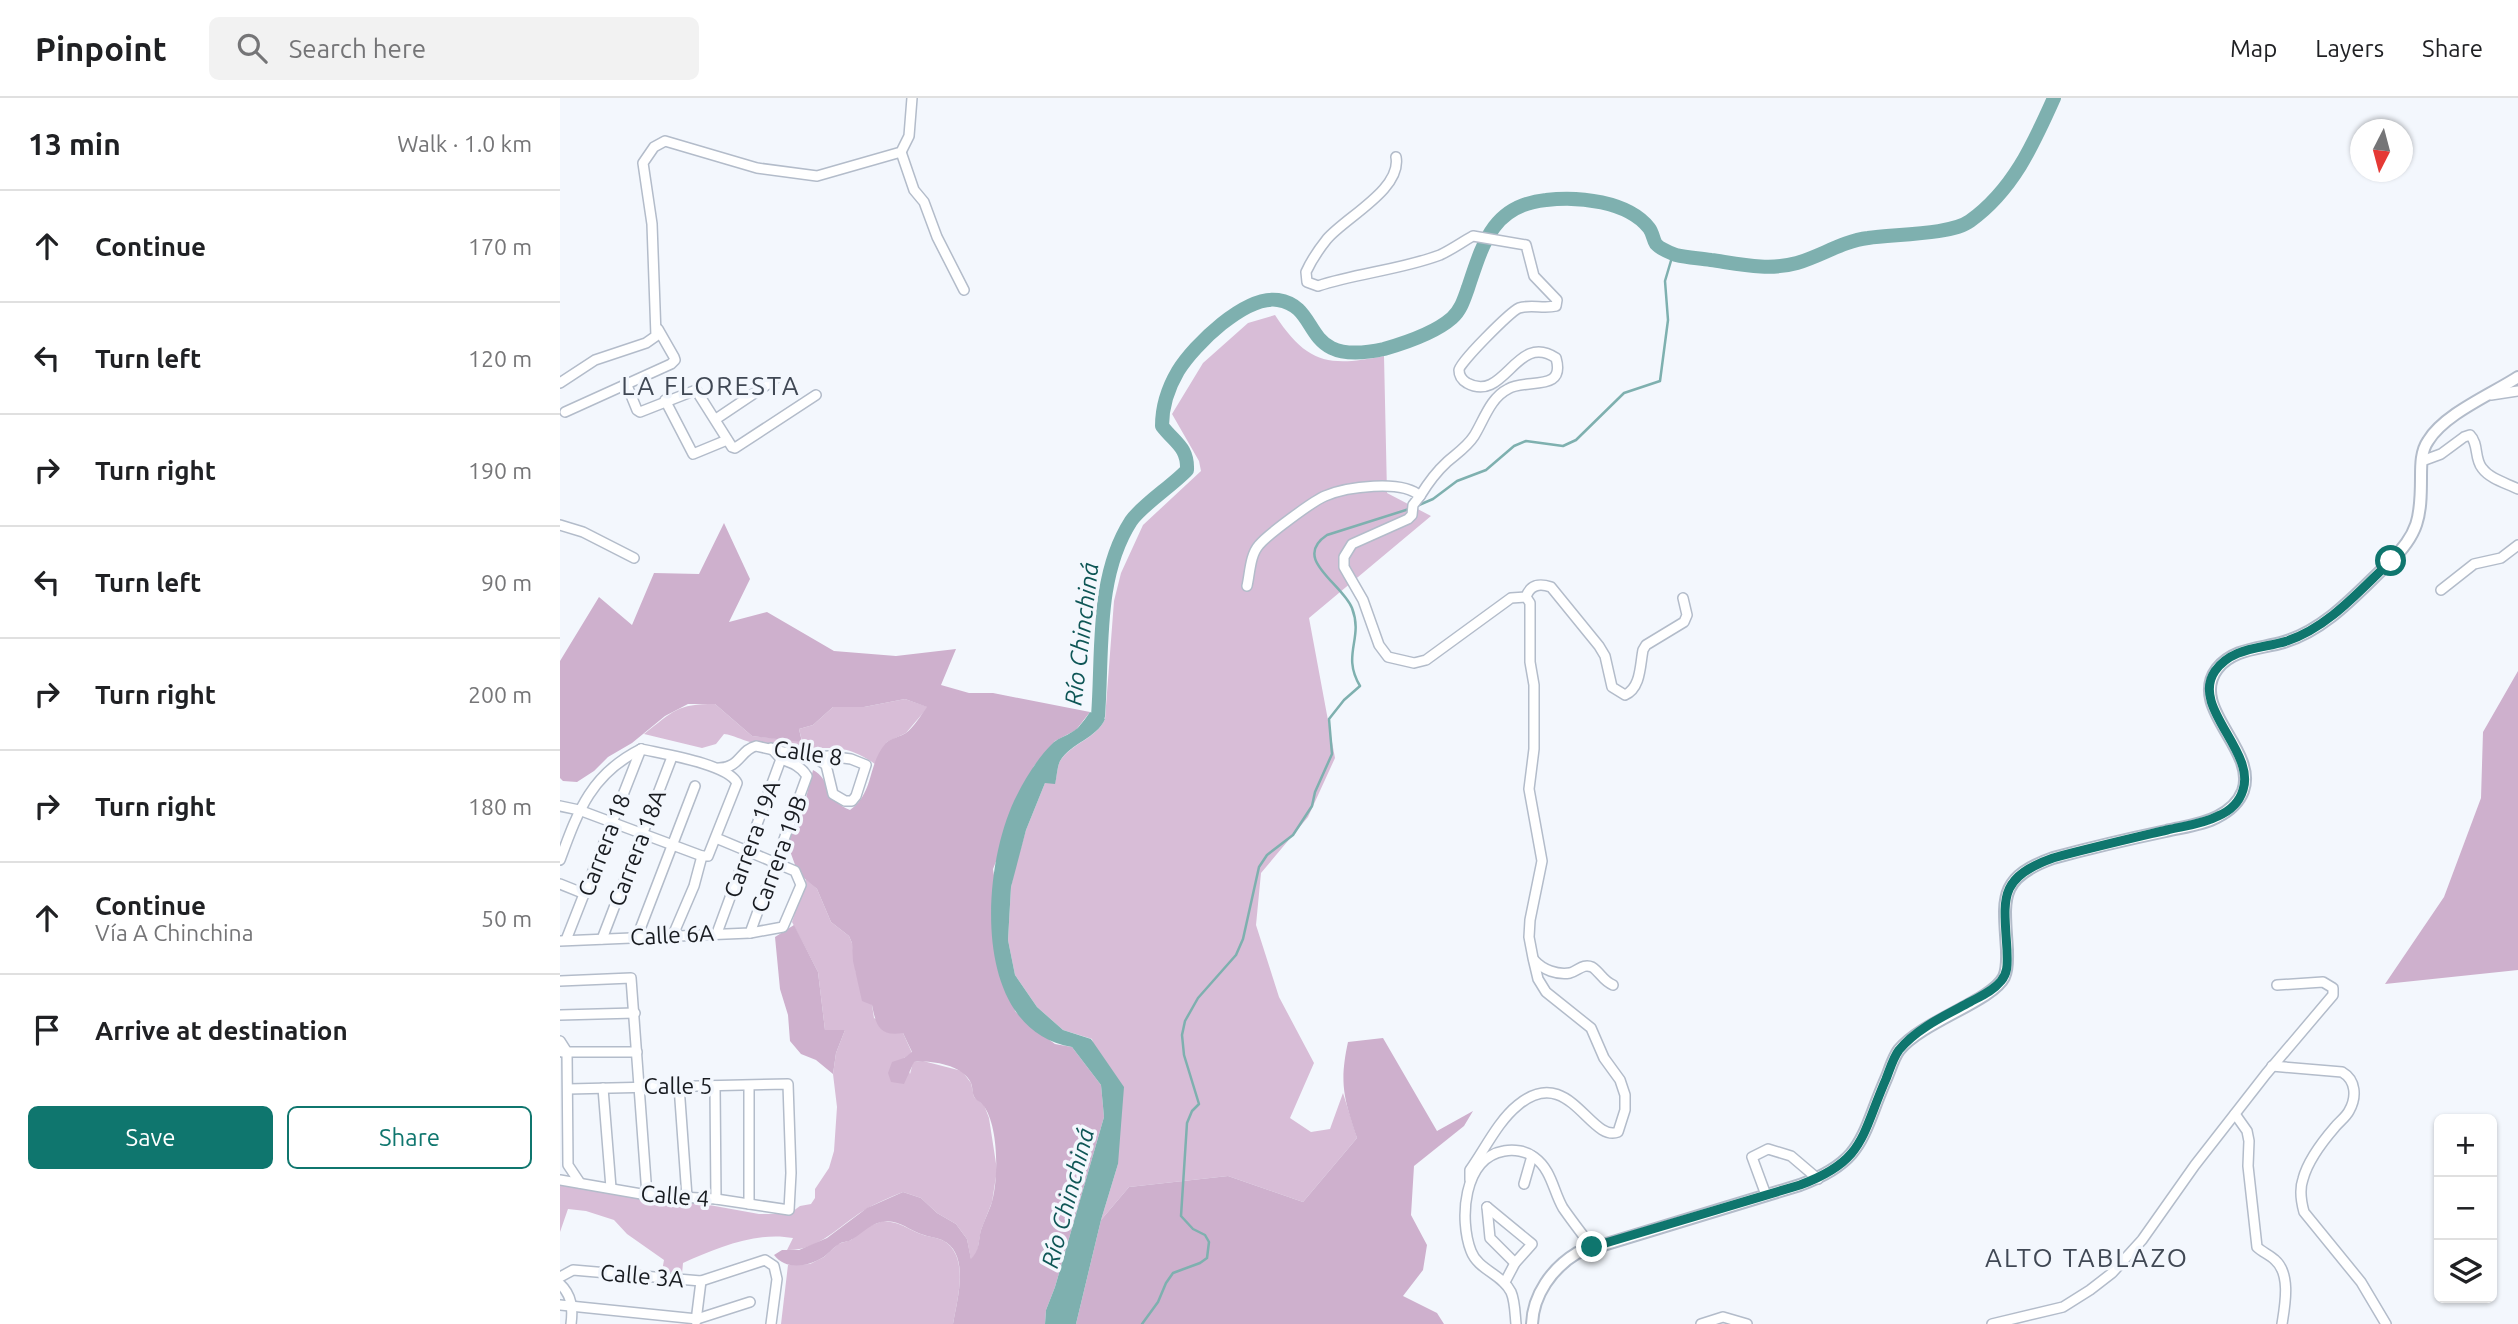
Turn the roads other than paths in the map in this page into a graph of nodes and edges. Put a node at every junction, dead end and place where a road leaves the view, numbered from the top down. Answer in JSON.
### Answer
{"nodes":[{"id":1,"x":912,"y":98,"type":"edge"},
{"id":2,"x":901,"y":152,"type":"junction"},
{"id":3,"x":1396,"y":158,"type":"dead end"},
{"id":4,"x":964,"y":290,"type":"dead end"},
{"id":5,"x":657,"y":327,"type":"junction"},
{"id":6,"x":2518,"y":377,"type":"edge"},
{"id":7,"x":774,"y":380,"type":"dead end"},
{"id":8,"x":560,"y":383,"type":"edge"},
{"id":9,"x":626,"y":383,"type":"junction"},
{"id":10,"x":2518,"y":391,"type":"edge"},
{"id":11,"x":816,"y":395,"type":"dead end"},
{"id":12,"x":2489,"y":395,"type":"junction"},
{"id":13,"x":665,"y":400,"type":"junction"},
{"id":14,"x":565,"y":412,"type":"dead end"},
{"id":15,"x":716,"y":419,"type":"junction"},
{"id":16,"x":727,"y":440,"type":"junction"},
{"id":17,"x":2422,"y":461,"type":"junction"},
{"id":18,"x":2518,"y":489,"type":"edge"},
{"id":19,"x":1420,"y":496,"type":"junction"},
{"id":20,"x":560,"y":525,"type":"edge"},
{"id":21,"x":2518,"y":545,"type":"edge"},
{"id":22,"x":634,"y":558,"type":"dead end"},
{"id":23,"x":1247,"y":586,"type":"dead end"},
{"id":24,"x":2441,"y":590,"type":"dead end"},
{"id":25,"x":1526,"y":597,"type":"junction"},
{"id":26,"x":1683,"y":598,"type":"dead end"},
{"id":27,"x":771,"y":748,"type":"junction"},
{"id":28,"x":641,"y":749,"type":"junction"},
{"id":29,"x":672,"y":757,"type":"junction"},
{"id":30,"x":816,"y":758,"type":"junction"},
{"id":31,"x":781,"y":759,"type":"junction"},
{"id":32,"x":717,"y":768,"type":"junction"},
{"id":33,"x":695,"y":786,"type":"dead end"},
{"id":34,"x":852,"y":801,"type":"joint"},
{"id":35,"x":560,"y":806,"type":"edge"},
{"id":36,"x":579,"y":810,"type":"junction"},
{"id":37,"x":613,"y":823,"type":"junction"},
{"id":38,"x":643,"y":834,"type":"junction"},
{"id":39,"x":716,"y":838,"type":"junction"},
{"id":40,"x":672,"y":846,"type":"junction"},
{"id":41,"x":748,"y":850,"type":"junction"},
{"id":42,"x":702,"y":856,"type":"junction"},
{"id":43,"x":560,"y":860,"type":"edge"},
{"id":44,"x":777,"y":862,"type":"junction"},
{"id":45,"x":560,"y":884,"type":"edge"},
{"id":46,"x":585,"y":894,"type":"junction"},
{"id":47,"x":717,"y":933,"type":"junction"},
{"id":48,"x":750,"y":933,"type":"junction"},
{"id":49,"x":673,"y":935,"type":"junction"},
{"id":50,"x":637,"y":937,"type":"junction"},
{"id":51,"x":602,"y":939,"type":"junction"},
{"id":52,"x":563,"y":940,"type":"edge"},
{"id":53,"x":1533,"y":958,"type":"junction"},
{"id":54,"x":560,"y":981,"type":"edge"},
{"id":55,"x":1613,"y":985,"type":"dead end"},
{"id":56,"x":2277,"y":985,"type":"dead end"},
{"id":57,"x":635,"y":1013,"type":"junction"},
{"id":58,"x":560,"y":1015,"type":"edge"},
{"id":59,"x":560,"y":1041,"type":"edge"},
{"id":60,"x":563,"y":1052,"type":"edge"},
{"id":61,"x":637,"y":1052,"type":"junction"},
{"id":62,"x":2272,"y":1066,"type":"junction"},
{"id":63,"x":679,"y":1086,"type":"junction"},
{"id":64,"x":715,"y":1086,"type":"junction"},
{"id":65,"x":749,"y":1086,"type":"junction"},
{"id":66,"x":639,"y":1087,"type":"junction"},
{"id":67,"x":603,"y":1088,"type":"junction"},
{"id":68,"x":568,"y":1089,"type":"junction"},
{"id":69,"x":2235,"y":1114,"type":"junction"},
{"id":70,"x":1532,"y":1156,"type":"junction"},
{"id":71,"x":564,"y":1167,"type":"edge"},
{"id":72,"x":1818,"y":1179,"type":"junction"},
{"id":73,"x":560,"y":1180,"type":"edge"},
{"id":74,"x":1470,"y":1180,"type":"junction"},
{"id":75,"x":580,"y":1183,"type":"junction"},
{"id":76,"x":1524,"y":1184,"type":"dead end"},
{"id":77,"x":611,"y":1188,"type":"junction"},
{"id":78,"x":647,"y":1195,"type":"junction"},
{"id":79,"x":1766,"y":1195,"type":"junction"},
{"id":80,"x":687,"y":1197,"type":"junction"},
{"id":81,"x":716,"y":1199,"type":"junction"},
{"id":82,"x":749,"y":1204,"type":"junction"},
{"id":83,"x":789,"y":1210,"type":"joint"},
{"id":84,"x":1592,"y":1247,"type":"junction"},
{"id":85,"x":1515,"y":1263,"type":"junction"},
{"id":86,"x":560,"y":1277,"type":"edge"},
{"id":87,"x":701,"y":1281,"type":"junction"},
{"id":88,"x":1505,"y":1282,"type":"junction"},
{"id":89,"x":560,"y":1284,"type":"edge"},
{"id":90,"x":750,"y":1302,"type":"dead end"},
{"id":91,"x":560,"y":1306,"type":"edge"},
{"id":92,"x":573,"y":1307,"type":"junction"},
{"id":93,"x":696,"y":1322,"type":"edge"},
{"id":94,"x":572,"y":1324,"type":"edge"},
{"id":95,"x":771,"y":1324,"type":"edge"},
{"id":96,"x":1516,"y":1324,"type":"edge"},
{"id":97,"x":1532,"y":1324,"type":"edge"},
{"id":98,"x":1701,"y":1324,"type":"edge"},
{"id":99,"x":1747,"y":1324,"type":"edge"},
{"id":100,"x":1992,"y":1324,"type":"edge"},
{"id":101,"x":2282,"y":1324,"type":"edge"},
{"id":102,"x":2386,"y":1324,"type":"edge"}],
"edges":[{"from":1,"to":2,"type":"street"},
{"from":2,"to":4,"type":"street"},
{"from":2,"to":5,"type":"street"},
{"from":3,"to":19,"type":"street"},
{"from":5,"to":8,"type":"street"},
{"from":5,"to":9,"type":"street"},
{"from":6,"to":12,"type":"main road"},
{"from":7,"to":15,"type":"street"},
{"from":9,"to":13,"type":"street"},
{"from":9,"to":14,"type":"street"},
{"from":10,"to":12,"type":"street"},
{"from":11,"to":16,"type":"street"},
{"from":12,"to":17,"type":"main road"},
{"from":13,"to":15,"type":"street"},
{"from":13,"to":16,"type":"street"},
{"from":15,"to":16,"type":"street"},
{"from":17,"to":18,"type":"street"},
{"from":17,"to":72,"type":"main road"},
{"from":19,"to":23,"type":"street"},
{"from":19,"to":25,"type":"street"},
{"from":20,"to":22,"type":"street"},
{"from":21,"to":24,"type":"street"},
{"from":25,"to":26,"type":"street"},
{"from":25,"to":53,"type":"street"},
{"from":27,"to":30,"type":"street","name":"Calle 8"},
{"from":27,"to":31,"type":"street","name":"Carrera 19A"},
{"from":27,"to":32,"type":"street","name":"Calle 8"},
{"from":28,"to":29,"type":"street"},
{"from":28,"to":36,"type":"street"},
{"from":28,"to":37,"type":"street","name":"Carrera 18"},
{"from":29,"to":32,"type":"street"},
{"from":29,"to":38,"type":"street","name":"Carrera 18A"},
{"from":30,"to":34,"type":"street","name":"Carrera 19B"},
{"from":30,"to":34,"type":"street","name":"Calle 8"},
{"from":31,"to":41,"type":"street","name":"Carrera 19A"},
{"from":31,"to":44,"type":"street","name":"Carrera 19B"},
{"from":32,"to":39,"type":"street"},
{"from":33,"to":40,"type":"street"},
{"from":35,"to":36,"type":"street"},
{"from":36,"to":37,"type":"street"},
{"from":36,"to":43,"type":"street"},
{"from":37,"to":38,"type":"street"},
{"from":37,"to":46,"type":"street","name":"Carrera 18"},
{"from":38,"to":40,"type":"street"},
{"from":38,"to":51,"type":"street","name":"Carrera 18A"},
{"from":39,"to":41,"type":"street"},
{"from":39,"to":42,"type":"street"},
{"from":40,"to":42,"type":"street"},
{"from":40,"to":50,"type":"street"},
{"from":41,"to":44,"type":"street"},
{"from":41,"to":47,"type":"street","name":"Carrera 19A"},
{"from":42,"to":49,"type":"street"},
{"from":44,"to":48,"type":"street","name":"Carrera 19B"},
{"from":44,"to":48,"type":"street","name":"Calle 6A"},
{"from":45,"to":46,"type":"street"},
{"from":46,"to":52,"type":"street","name":"Carrera 18"},
{"from":47,"to":48,"type":"street","name":"Calle 6A"},
{"from":47,"to":49,"type":"street","name":"Calle 6A"},
{"from":49,"to":50,"type":"street","name":"Calle 6A"},
{"from":50,"to":51,"type":"street","name":"Calle 6A"},
{"from":51,"to":52,"type":"street","name":"Calle 6A"},
{"from":53,"to":55,"type":"street"},
{"from":53,"to":74,"type":"street"},
{"from":54,"to":57,"type":"street"},
{"from":56,"to":62,"type":"street"},
{"from":57,"to":58,"type":"street"},
{"from":57,"to":61,"type":"street"},
{"from":59,"to":60,"type":"street"},
{"from":60,"to":61,"type":"street"},
{"from":60,"to":68,"type":"street"},
{"from":61,"to":66,"type":"street"},
{"from":62,"to":69,"type":"street"},
{"from":62,"to":102,"type":"street"},
{"from":63,"to":64,"type":"street","name":"Calle 5"},
{"from":63,"to":66,"type":"street","name":"Calle 5"},
{"from":63,"to":80,"type":"street"},
{"from":64,"to":65,"type":"street","name":"Calle 5"},
{"from":64,"to":81,"type":"street"},
{"from":65,"to":82,"type":"street"},
{"from":65,"to":83,"type":"street","name":"Calle 5"},
{"from":66,"to":67,"type":"street","name":"Calle 5"},
{"from":66,"to":78,"type":"street"},
{"from":67,"to":68,"type":"street","name":"Calle 5"},
{"from":67,"to":77,"type":"street"},
{"from":68,"to":71,"type":"street"},
{"from":69,"to":100,"type":"street"},
{"from":69,"to":101,"type":"street"},
{"from":70,"to":74,"type":"street"},
{"from":70,"to":76,"type":"street"},
{"from":70,"to":84,"type":"street"},
{"from":71,"to":75,"type":"street"},
{"from":72,"to":79,"type":"main road"},
{"from":72,"to":79,"type":"street"},
{"from":73,"to":75,"type":"street","name":"Calle 4"},
{"from":74,"to":88,"type":"street"},
{"from":75,"to":77,"type":"street","name":"Calle 4"},
{"from":77,"to":78,"type":"street","name":"Calle 4"},
{"from":78,"to":80,"type":"street","name":"Calle 4"},
{"from":79,"to":84,"type":"main road"},
{"from":80,"to":81,"type":"street","name":"Calle 4"},
{"from":81,"to":82,"type":"street","name":"Calle 4"},
{"from":82,"to":83,"type":"street","name":"Calle 4"},
{"from":84,"to":97,"type":"main road"},
{"from":85,"to":85,"type":"street"},
{"from":85,"to":88,"type":"street"},
{"from":86,"to":87,"type":"street","name":"Calle 3A"},
{"from":87,"to":93,"type":"street"},
{"from":87,"to":95,"type":"street","name":"Calle 3A"},
{"from":88,"to":96,"type":"street"},
{"from":89,"to":92,"type":"street"},
{"from":90,"to":93,"type":"street"},
{"from":91,"to":92,"type":"street"},
{"from":92,"to":93,"type":"street"},
{"from":92,"to":94,"type":"street"},
{"from":98,"to":99,"type":"street"}]}
